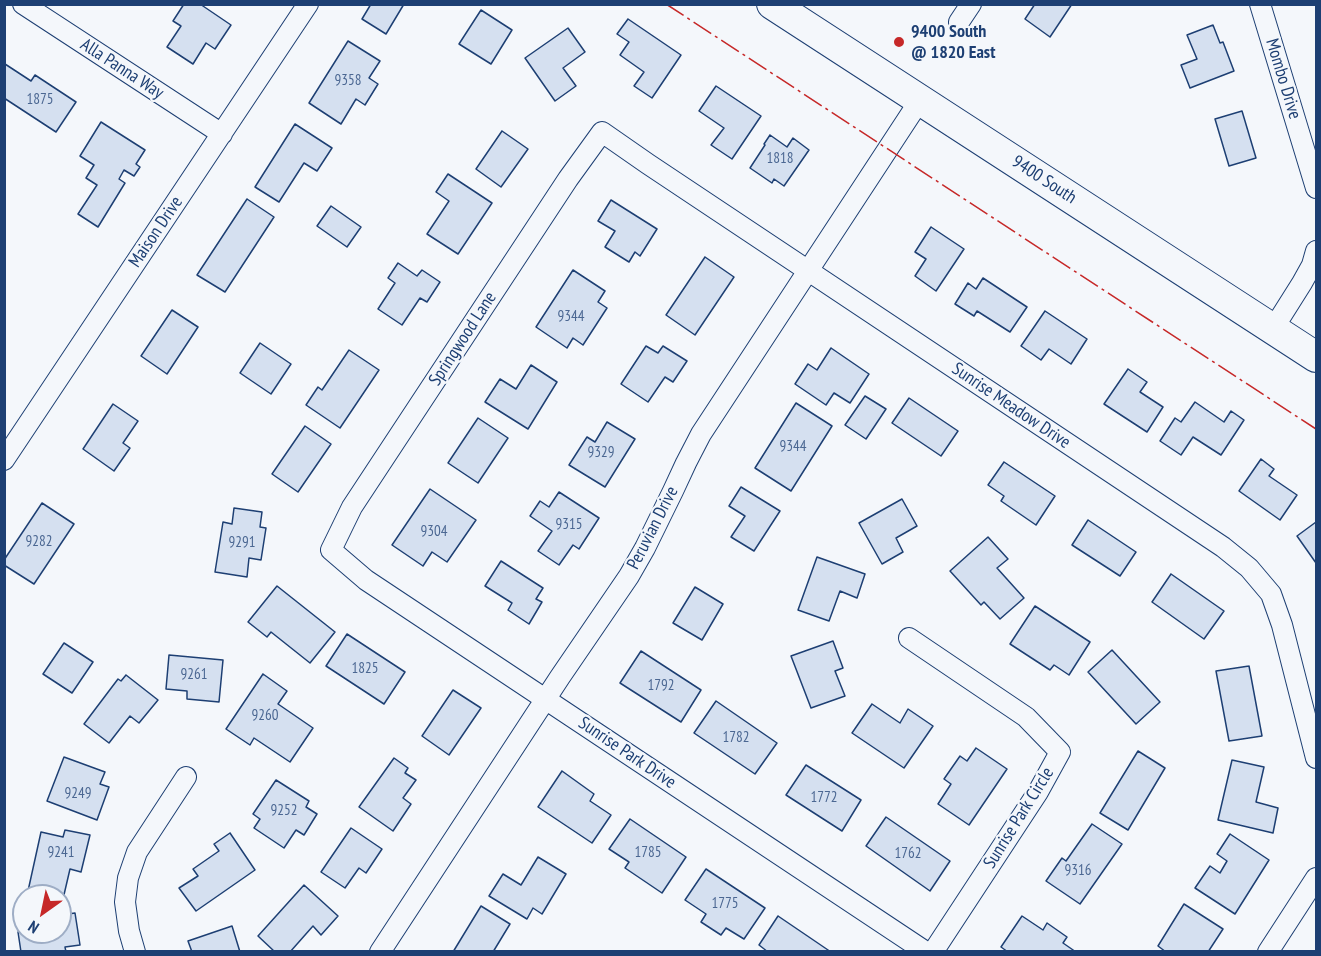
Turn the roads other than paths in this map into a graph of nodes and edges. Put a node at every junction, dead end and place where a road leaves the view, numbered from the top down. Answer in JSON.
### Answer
{"nodes":[{"id":1,"x":23,"y":4,"type":"edge"},
{"id":2,"x":308,"y":4,"type":"edge"},
{"id":3,"x":772,"y":4,"type":"edge"},
{"id":4,"x":971,"y":4,"type":"edge"},
{"id":5,"x":1260,"y":4,"type":"edge"},
{"id":6,"x":959,"y":22,"type":"dead end"},
{"id":7,"x":920,"y":100,"type":"junction"},
{"id":8,"x":602,"y":132,"type":"joint"},
{"id":9,"x":222,"y":134,"type":"junction"},
{"id":10,"x":1317,"y":188,"type":"edge"},
{"id":11,"x":1317,"y":251,"type":"edge"},
{"id":12,"x":808,"y":270,"type":"junction"},
{"id":13,"x":1273,"y":329,"type":"junction"},
{"id":14,"x":1317,"y":357,"type":"edge"},
{"id":15,"x":4,"y":460,"type":"edge"},
{"id":16,"x":331,"y":550,"type":"joint"},
{"id":17,"x":909,"y":638,"type":"dead end"},
{"id":18,"x":546,"y":699,"type":"junction"},
{"id":19,"x":1317,"y":758,"type":"edge"},
{"id":20,"x":186,"y":777,"type":"dead end"},
{"id":21,"x":1317,"y":878,"type":"edge"},
{"id":22,"x":135,"y":951,"type":"edge"},
{"id":23,"x":380,"y":951,"type":"edge"},
{"id":24,"x":926,"y":951,"type":"edge"},
{"id":25,"x":933,"y":951,"type":"edge"},
{"id":26,"x":1268,"y":951,"type":"edge"}],
"edges":[{"from":1,"to":9,"type":"street","name":"Alla Panna Way"},
{"from":2,"to":9,"type":"street","name":"Maison Drive"},
{"from":3,"to":7,"type":"main road","name":"9400 South"},
{"from":4,"to":6,"type":"street"},
{"from":5,"to":10,"type":"street","name":"Mombo Drive"},
{"from":7,"to":12,"type":"street","name":"Peruvian Drive"},
{"from":7,"to":13,"type":"main road","name":"9400 South"},
{"from":8,"to":12,"type":"street","name":"Sunrise Meadow Drive"},
{"from":8,"to":16,"type":"street","name":"Springwood Lane"},
{"from":9,"to":15,"type":"street","name":"Maison Drive"},
{"from":11,"to":13,"type":"street"},
{"from":12,"to":18,"type":"street","name":"Peruvian Drive"},
{"from":12,"to":19,"type":"street","name":"Sunrise Meadow Drive"},
{"from":13,"to":14,"type":"main road","name":"9400 South"},
{"from":16,"to":18,"type":"street","name":"Sunrise Park Drive"},
{"from":17,"to":25,"type":"street","name":"Sunrise Park Circle"},
{"from":18,"to":23,"type":"street","name":"Peruvian Drive"},
{"from":18,"to":24,"type":"street","name":"Sunrise Park Drive"},
{"from":20,"to":22,"type":"street"},
{"from":21,"to":26,"type":"street"}]}
